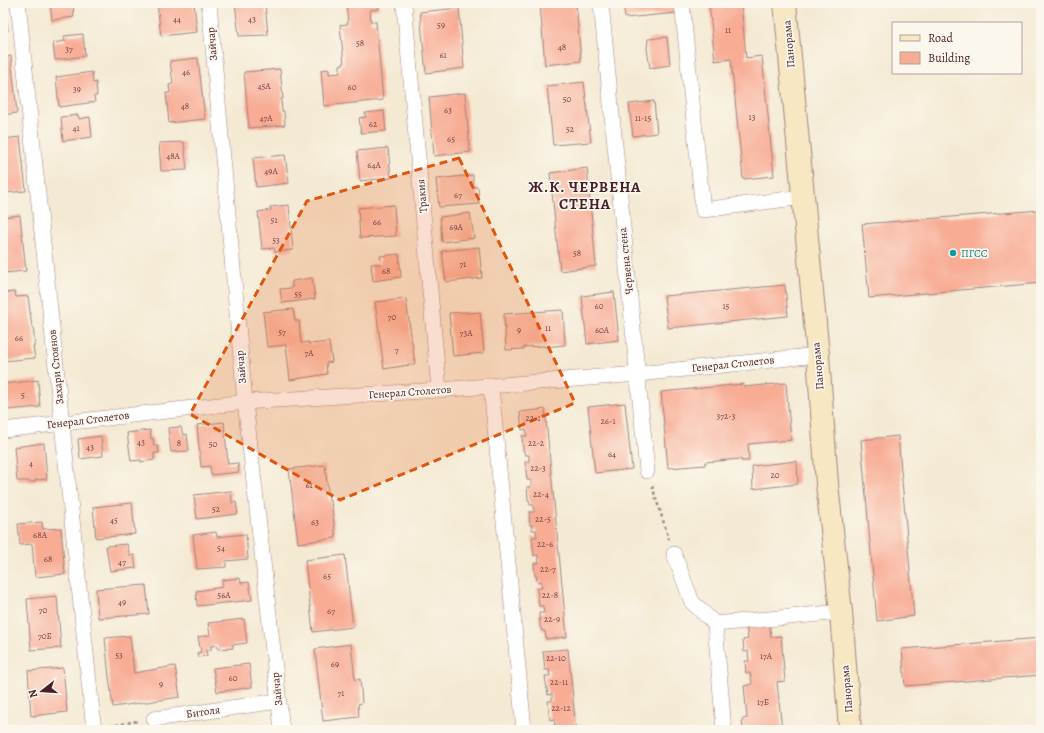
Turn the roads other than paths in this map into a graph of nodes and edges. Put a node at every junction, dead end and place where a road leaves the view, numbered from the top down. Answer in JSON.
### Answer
{"nodes":[{"id":1,"x":18,"y":3,"type":"edge"},
{"id":2,"x":209,"y":3,"type":"edge"},
{"id":3,"x":404,"y":3,"type":"edge"},
{"id":4,"x":600,"y":3,"type":"edge"},
{"id":5,"x":682,"y":3,"type":"edge"},
{"id":6,"x":785,"y":3,"type":"edge"},
{"id":7,"x":803,"y":197,"type":"junction"},
{"id":8,"x":818,"y":354,"type":"junction"},
{"id":9,"x":638,"y":374,"type":"junction"},
{"id":10,"x":491,"y":386,"type":"junction"},
{"id":11,"x":439,"y":390,"type":"junction"},
{"id":12,"x":245,"y":402,"type":"junction"},
{"id":13,"x":62,"y":423,"type":"junction"},
{"id":14,"x":3,"y":430,"type":"edge"},
{"id":15,"x":647,"y":470,"type":"road end"},
{"id":16,"x":674,"y":554,"type":"road end"},
{"id":17,"x":841,"y":612,"type":"junction"},
{"id":18,"x":714,"y":624,"type":"junction"},
{"id":19,"x":278,"y":701,"type":"junction"},
{"id":20,"x":154,"y":719,"type":"road end"},
{"id":21,"x":89,"y":729,"type":"edge"},
{"id":22,"x":282,"y":730,"type":"edge"},
{"id":23,"x":524,"y":730,"type":"edge"},
{"id":24,"x":724,"y":730,"type":"edge"},
{"id":25,"x":850,"y":730,"type":"edge"}],
"edges":[{"from":1,"to":13,"type":"street","name":"Захари Стоянов"},
{"from":2,"to":12,"type":"street","name":"Зайчар"},
{"from":3,"to":11,"type":"street","name":"Тракия"},
{"from":4,"to":9,"type":"street","name":"Червена стена"},
{"from":5,"to":7,"type":"street"},
{"from":6,"to":7,"type":"street","name":"Панорама"},
{"from":7,"to":8,"type":"street","name":"Панорама"},
{"from":8,"to":9,"type":"street","name":"Генерал Столетов"},
{"from":8,"to":17,"type":"street","name":"Панорама"},
{"from":9,"to":10,"type":"street","name":"Генерал Столетов"},
{"from":9,"to":15,"type":"street","name":"Червена стена"},
{"from":10,"to":11,"type":"street","name":"Генерал Столетов"},
{"from":10,"to":23,"type":"street"},
{"from":11,"to":12,"type":"street","name":"Генерал Столетов"},
{"from":12,"to":13,"type":"street","name":"Генерал Столетов"},
{"from":12,"to":19,"type":"street","name":"Зайчар"},
{"from":13,"to":14,"type":"street","name":"Генерал Столетов"},
{"from":13,"to":21,"type":"street","name":"Захари Стоянов"},
{"from":16,"to":18,"type":"street"},
{"from":17,"to":18,"type":"street"},
{"from":17,"to":25,"type":"street","name":"Панорама"},
{"from":18,"to":24,"type":"street"},
{"from":19,"to":20,"type":"street","name":"Битоля"},
{"from":19,"to":22,"type":"street","name":"Зайчар"}]}
